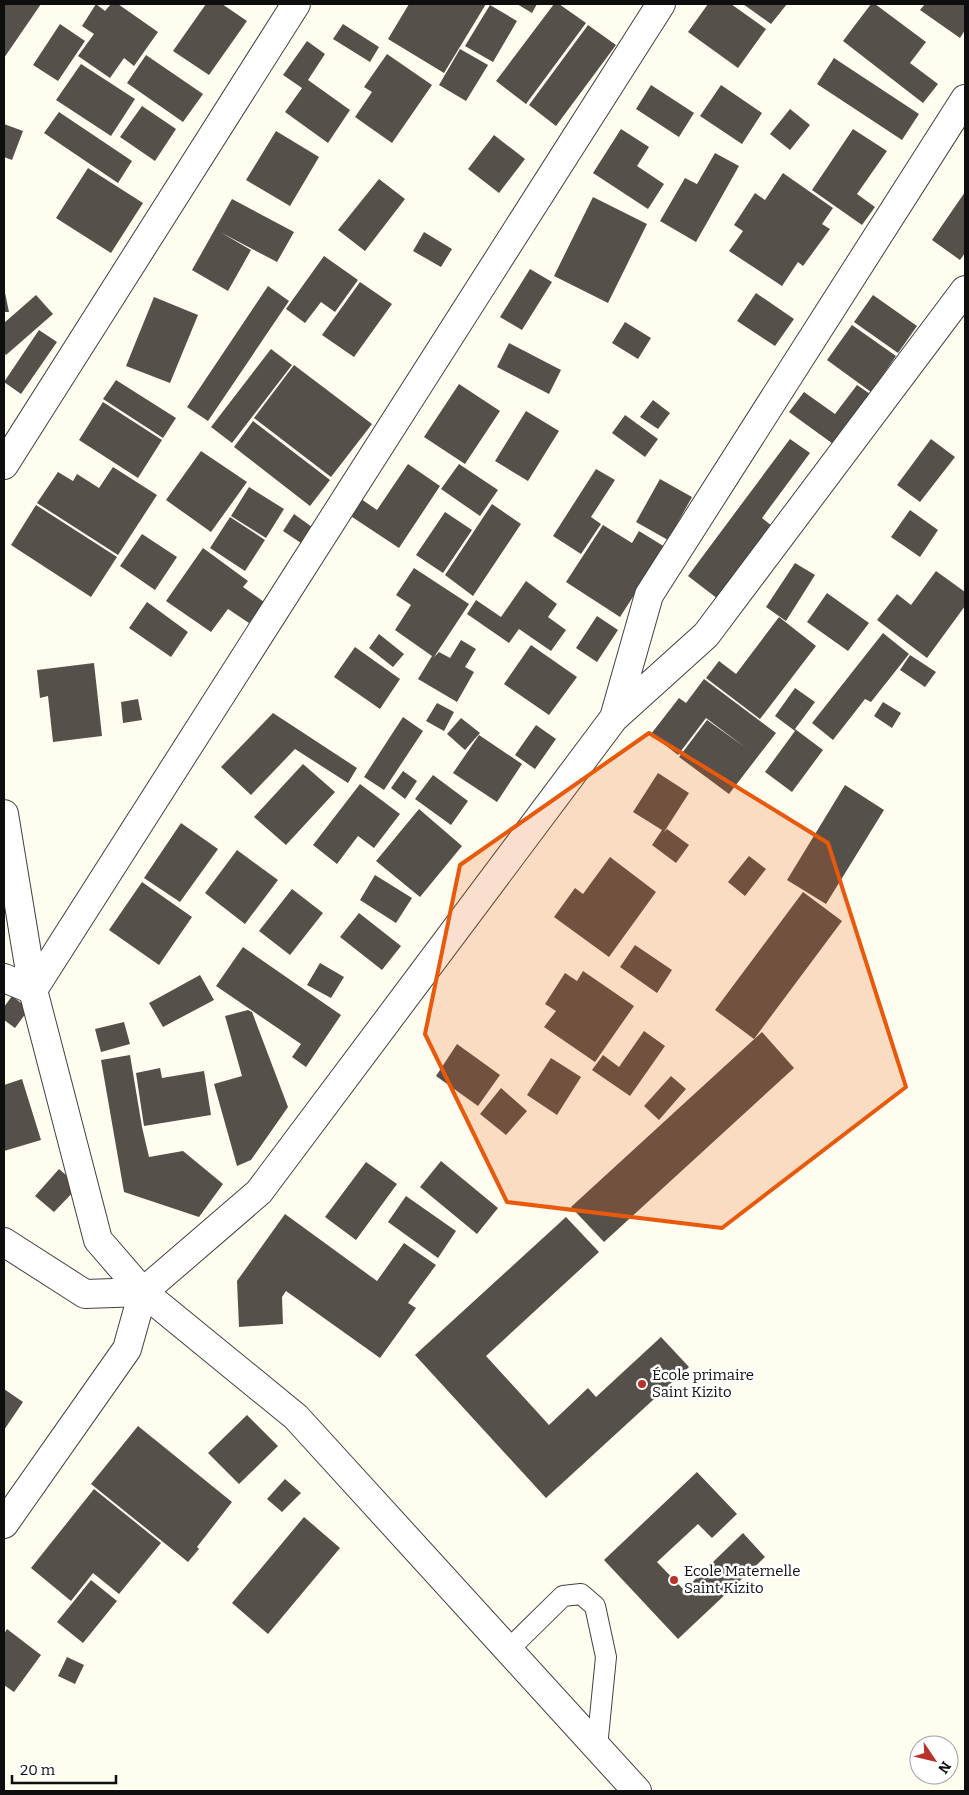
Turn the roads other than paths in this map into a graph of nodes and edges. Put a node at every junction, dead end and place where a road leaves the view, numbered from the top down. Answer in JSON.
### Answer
{"nodes":[{"id":1,"x":296,"y":4,"type":"edge"},
{"id":2,"x":661,"y":4,"type":"edge"},
{"id":3,"x":965,"y":100,"type":"edge"},
{"id":4,"x":965,"y":290,"type":"edge"},
{"id":5,"x":4,"y":465,"type":"edge"},
{"id":6,"x":614,"y":718,"type":"junction"},
{"id":7,"x":4,"y":814,"type":"edge"},
{"id":8,"x":4,"y":978,"type":"edge"},
{"id":9,"x":33,"y":990,"type":"junction"},
{"id":10,"x":4,"y":1242,"type":"edge"},
{"id":11,"x":143,"y":1292,"type":"junction"},
{"id":12,"x":4,"y":1524,"type":"edge"},
{"id":13,"x":508,"y":1650,"type":"junction"},
{"id":14,"x":597,"y":1747,"type":"junction"},
{"id":15,"x":637,"y":1791,"type":"edge"}],
"edges":[{"from":1,"to":5,"type":"street"},
{"from":2,"to":9,"type":"street"},
{"from":3,"to":6,"type":"street"},
{"from":4,"to":6,"type":"street"},
{"from":6,"to":11,"type":"street"},
{"from":7,"to":9,"type":"street"},
{"from":8,"to":9,"type":"street"},
{"from":9,"to":11,"type":"street"},
{"from":10,"to":11,"type":"street"},
{"from":11,"to":12,"type":"street"},
{"from":11,"to":13,"type":"street"},
{"from":13,"to":14,"type":"street"},
{"from":13,"to":14,"type":"lane"},
{"from":14,"to":15,"type":"street"}]}
